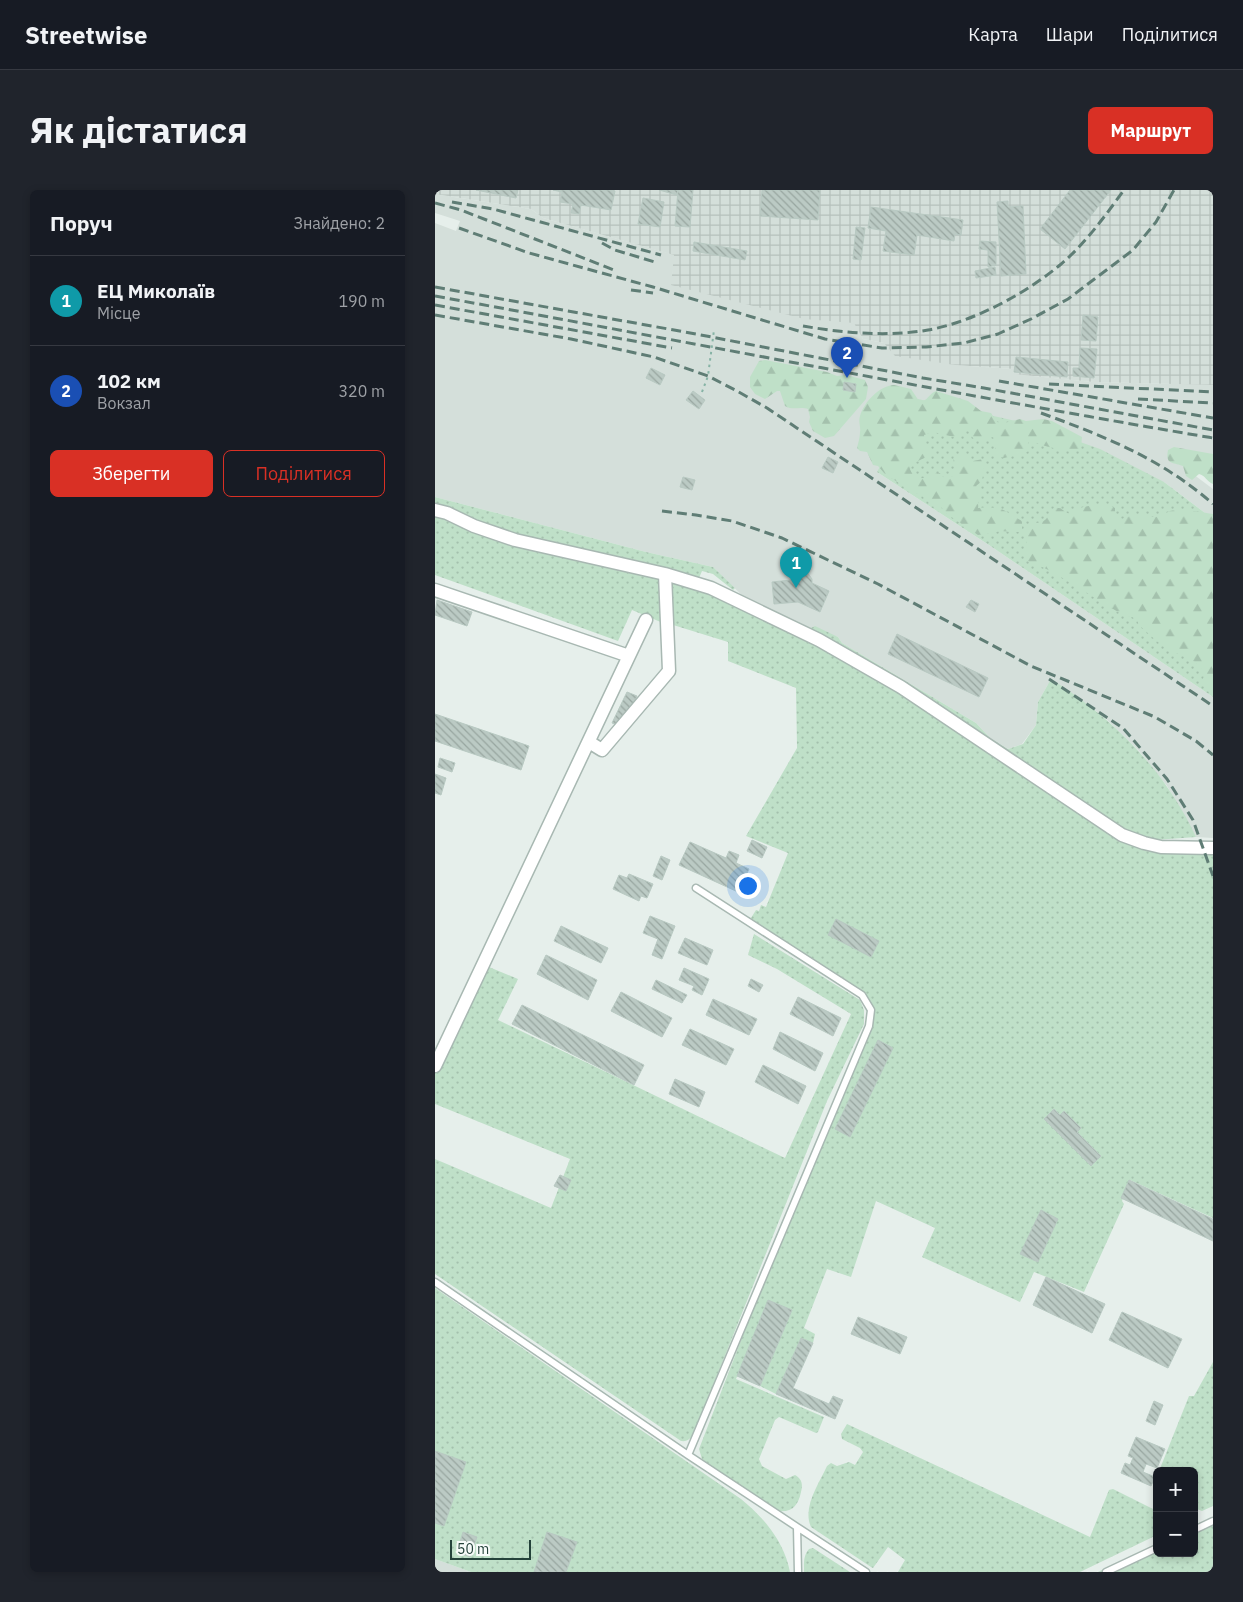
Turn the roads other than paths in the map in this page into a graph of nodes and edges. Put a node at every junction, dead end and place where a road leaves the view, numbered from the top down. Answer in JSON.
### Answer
{"nodes":[{"id":1,"x":435,"y":510,"type":"edge"},
{"id":2,"x":665,"y":574,"type":"junction"},
{"id":3,"x":435,"y":590,"type":"edge"},
{"id":4,"x":646,"y":620,"type":"dead end"},
{"id":5,"x":629,"y":656,"type":"junction"},
{"id":6,"x":589,"y":742,"type":"junction"},
{"id":7,"x":1213,"y":848,"type":"edge"},
{"id":8,"x":696,"y":888,"type":"dead end"},
{"id":9,"x":436,"y":1063,"type":"edge"},
{"id":10,"x":435,"y":1282,"type":"edge"},
{"id":11,"x":688,"y":1455,"type":"junction"},
{"id":12,"x":1213,"y":1521,"type":"edge"},
{"id":13,"x":797,"y":1527,"type":"junction"},
{"id":14,"x":1198,"y":1528,"type":"edge"},
{"id":15,"x":1153,"y":1550,"type":"edge"},
{"id":16,"x":798,"y":1572,"type":"edge"},
{"id":17,"x":866,"y":1572,"type":"edge"},
{"id":18,"x":1106,"y":1572,"type":"edge"}],
"edges":[{"from":1,"to":2,"type":"street"},
{"from":2,"to":6,"type":"street"},
{"from":2,"to":7,"type":"street"},
{"from":3,"to":5,"type":"street"},
{"from":4,"to":5,"type":"street"},
{"from":5,"to":6,"type":"street"},
{"from":6,"to":9,"type":"street"},
{"from":8,"to":11,"type":"lane"},
{"from":10,"to":11,"type":"lane"},
{"from":11,"to":13,"type":"lane"},
{"from":12,"to":14,"type":"lane"},
{"from":13,"to":16,"type":"lane"},
{"from":13,"to":17,"type":"lane"},
{"from":15,"to":18,"type":"lane"}]}
